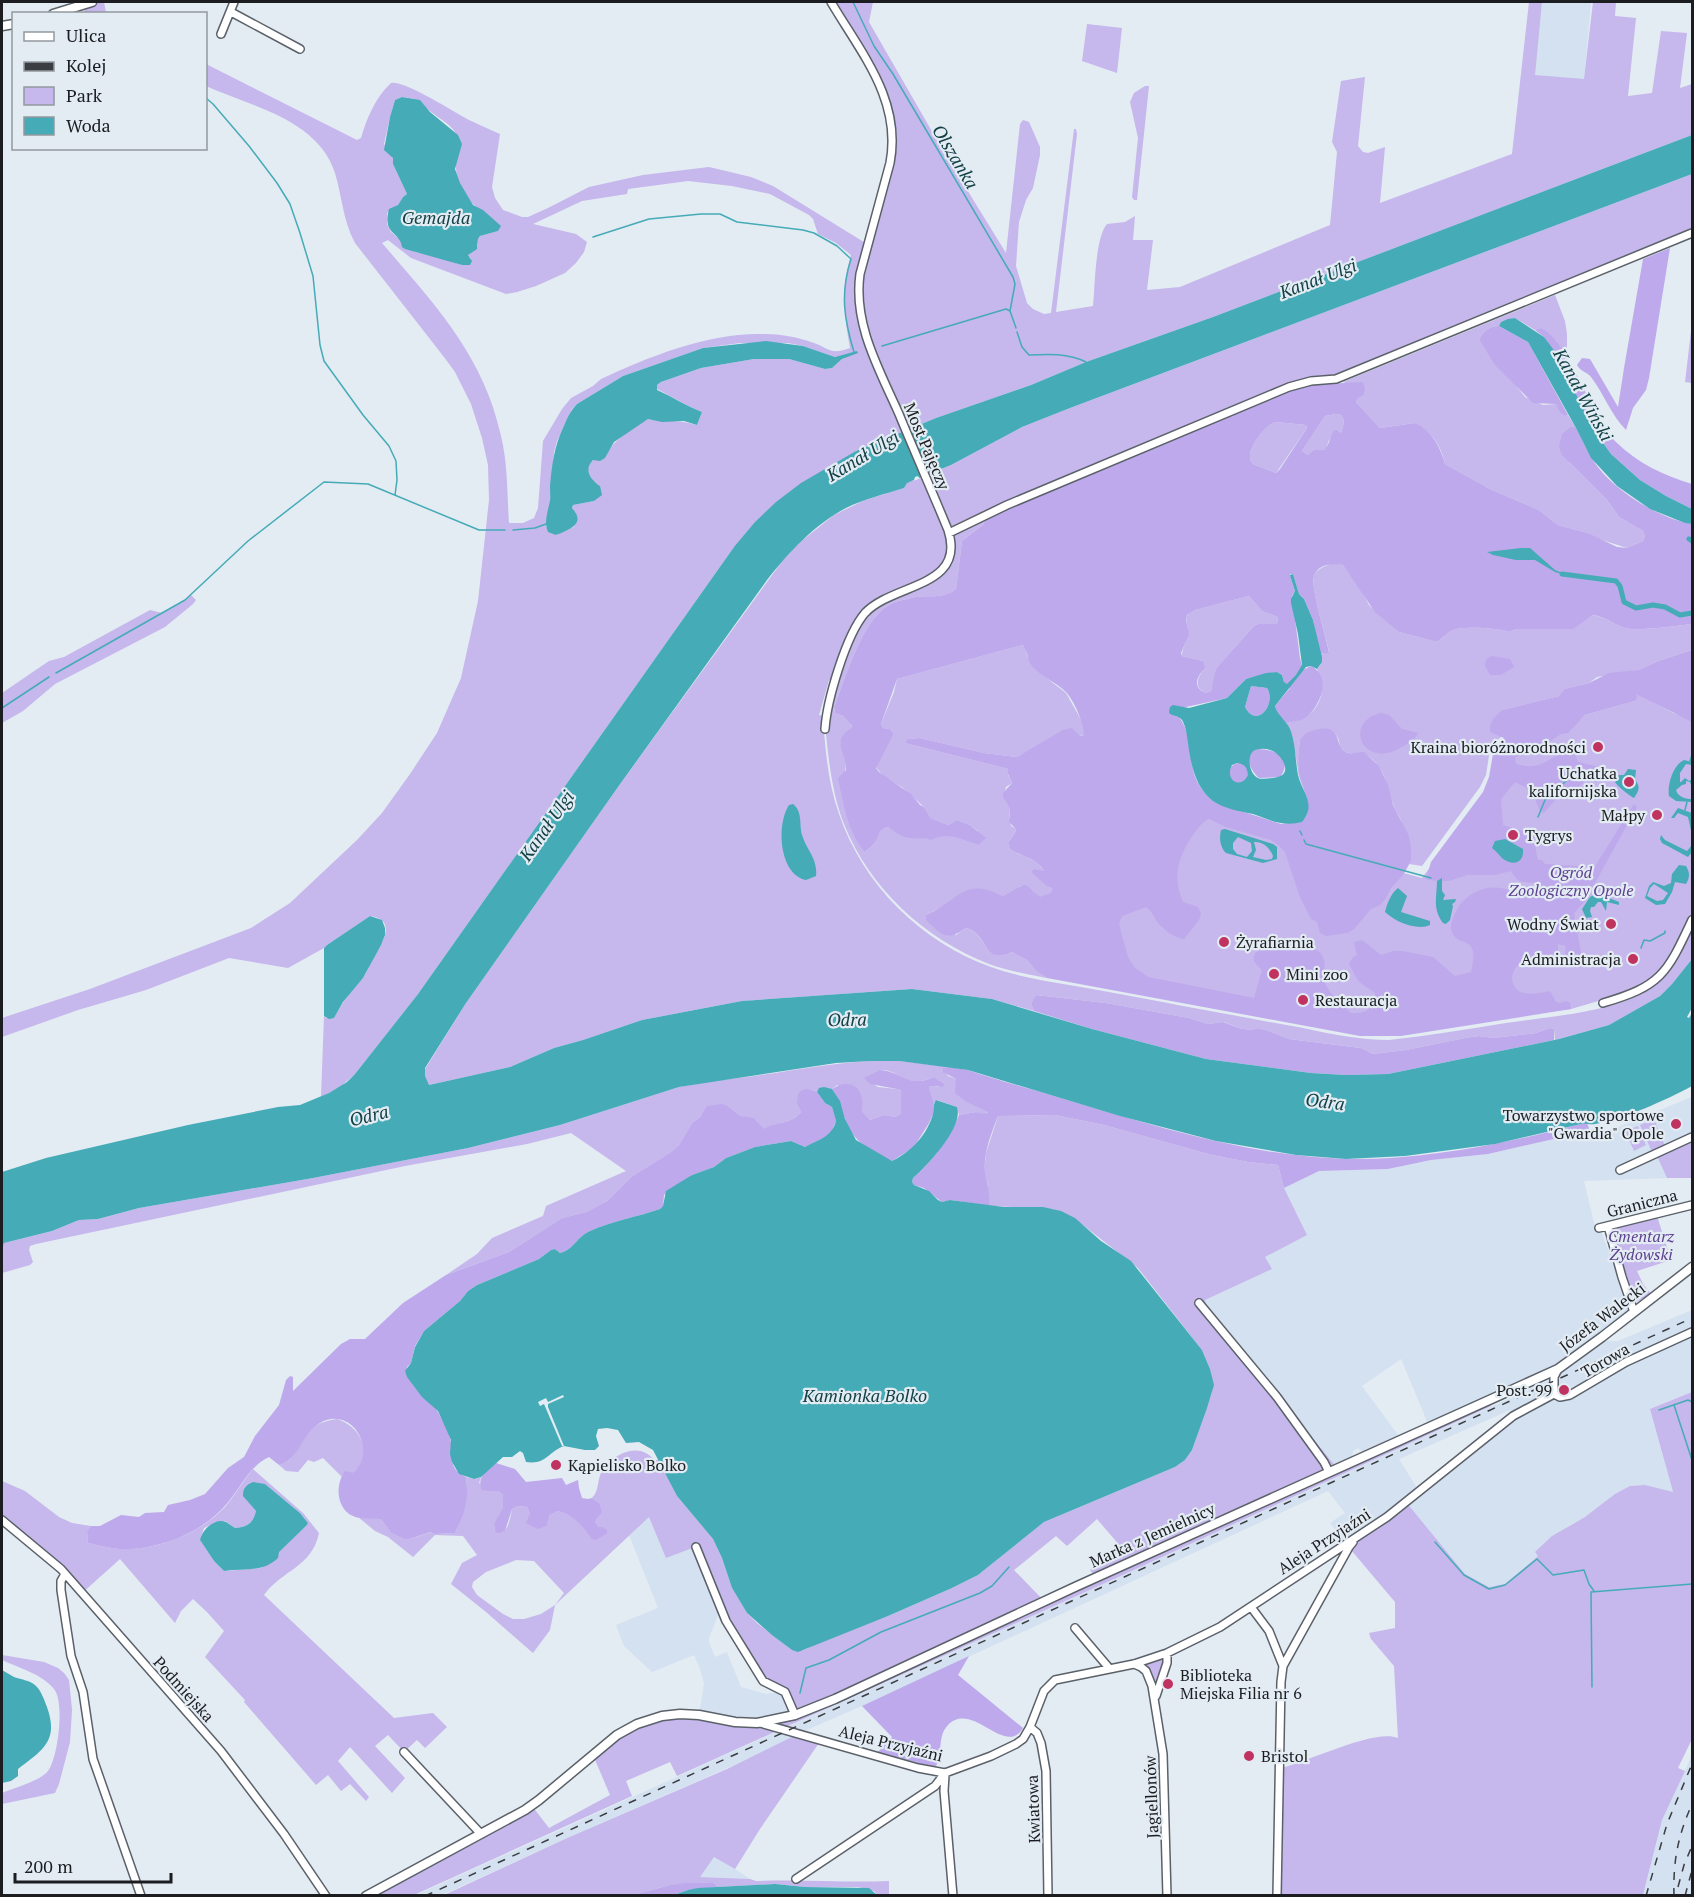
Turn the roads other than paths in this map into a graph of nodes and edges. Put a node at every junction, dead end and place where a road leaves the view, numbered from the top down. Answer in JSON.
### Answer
{"nodes":[{"id":1,"x":92,"y":2,"type":"edge"},
{"id":2,"x":234,"y":2,"type":"edge"},
{"id":3,"x":831,"y":2,"type":"edge"},
{"id":4,"x":60,"y":12,"type":"edge"},
{"id":5,"x":231,"y":12,"type":"junction"},
{"id":6,"x":221,"y":34,"type":"dead end"},
{"id":7,"x":300,"y":49,"type":"dead end"},
{"id":8,"x":1692,"y":234,"type":"edge"},
{"id":9,"x":949,"y":531,"type":"junction"},
{"id":10,"x":825,"y":729,"type":"dead end"},
{"id":11,"x":1692,"y":920,"type":"edge"},
{"id":12,"x":1603,"y":1003,"type":"dead end"},
{"id":13,"x":1692,"y":1137,"type":"edge"},
{"id":14,"x":1620,"y":1170,"type":"dead end"},
{"id":15,"x":1692,"y":1205,"type":"edge"},
{"id":16,"x":1608,"y":1226,"type":"junction"},
{"id":17,"x":1599,"y":1228,"type":"dead end"},
{"id":18,"x":1692,"y":1267,"type":"edge"},
{"id":19,"x":1199,"y":1303,"type":"dead end"},
{"id":20,"x":1634,"y":1312,"type":"junction"},
{"id":21,"x":1692,"y":1332,"type":"edge"},
{"id":22,"x":1558,"y":1369,"type":"junction"},
{"id":23,"x":1554,"y":1394,"type":"junction"},
{"id":24,"x":1329,"y":1472,"type":"junction"},
{"id":25,"x":2,"y":1520,"type":"edge"},
{"id":26,"x":1360,"y":1535,"type":"junction"},
{"id":27,"x":696,"y":1547,"type":"dead end"},
{"id":28,"x":65,"y":1574,"type":"junction"},
{"id":29,"x":1251,"y":1607,"type":"junction"},
{"id":30,"x":1075,"y":1628,"type":"dead end"},
{"id":31,"x":1167,"y":1653,"type":"junction"},
{"id":32,"x":1134,"y":1664,"type":"junction"},
{"id":33,"x":1283,"y":1666,"type":"junction"},
{"id":34,"x":1108,"y":1668,"type":"junction"},
{"id":35,"x":1155,"y":1698,"type":"junction"},
{"id":36,"x":795,"y":1715,"type":"junction"},
{"id":37,"x":757,"y":1722,"type":"junction"},
{"id":38,"x":1030,"y":1727,"type":"junction"},
{"id":39,"x":404,"y":1752,"type":"dead end"},
{"id":40,"x":945,"y":1773,"type":"junction"},
{"id":41,"x":481,"y":1834,"type":"junction"},
{"id":42,"x":796,"y":1879,"type":"dead end"},
{"id":43,"x":141,"y":1896,"type":"edge"},
{"id":44,"x":326,"y":1896,"type":"edge"},
{"id":45,"x":366,"y":1896,"type":"edge"},
{"id":46,"x":953,"y":1896,"type":"edge"},
{"id":47,"x":1048,"y":1896,"type":"edge"},
{"id":48,"x":1167,"y":1896,"type":"edge"},
{"id":49,"x":1277,"y":1896,"type":"edge"}],
"edges":[{"from":1,"to":4,"type":"main road"},
{"from":2,"to":5,"type":"street"},
{"from":3,"to":9,"type":"street","name":"Most Pajęczy"},
{"from":5,"to":6,"type":"street"},
{"from":5,"to":7,"type":"street"},
{"from":8,"to":9,"type":"street"},
{"from":9,"to":10,"type":"street"},
{"from":11,"to":12,"type":"street"},
{"from":13,"to":14,"type":"street"},
{"from":15,"to":16,"type":"street","name":"Graniczna"},
{"from":16,"to":17,"type":"street","name":"Graniczna"},
{"from":16,"to":20,"type":"street"},
{"from":18,"to":20,"type":"main road","name":"Józefa Walecki"},
{"from":19,"to":24,"type":"street"},
{"from":20,"to":22,"type":"main road","name":"Józefa Walecki"},
{"from":21,"to":23,"type":"street","name":"Torowa"},
{"from":22,"to":23,"type":"street","name":"Torowa"},
{"from":22,"to":24,"type":"main road","name":"Marka z Jemielnicy"},
{"from":23,"to":26,"type":"street","name":"Aleja Przyjaźni"},
{"from":24,"to":36,"type":"main road","name":"Marka z Jemielnicy"},
{"from":25,"to":28,"type":"street","name":"Podmiejska"},
{"from":26,"to":29,"type":"street","name":"Aleja Przyjaźni"},
{"from":26,"to":33,"type":"street"},
{"from":27,"to":36,"type":"street"},
{"from":28,"to":43,"type":"street"},
{"from":28,"to":44,"type":"street","name":"Podmiejska"},
{"from":29,"to":31,"type":"street","name":"Aleja Przyjaźni"},
{"from":29,"to":33,"type":"street"},
{"from":30,"to":34,"type":"street"},
{"from":31,"to":32,"type":"street","name":"Aleja Przyjaźni"},
{"from":31,"to":35,"type":"street","name":"Jagiellonów"},
{"from":32,"to":34,"type":"street","name":"Aleja Przyjaźni"},
{"from":32,"to":35,"type":"street","name":"Jagiellonów"},
{"from":33,"to":49,"type":"street"},
{"from":34,"to":38,"type":"street","name":"Aleja Przyjaźni"},
{"from":35,"to":48,"type":"street","name":"Jagiellonów"},
{"from":36,"to":37,"type":"main road","name":"Marka z Jemielnicy"},
{"from":37,"to":40,"type":"street","name":"Aleja Przyjaźni"},
{"from":37,"to":41,"type":"main road","name":"Aleja Przyjaźni"},
{"from":38,"to":40,"type":"street","name":"Aleja Przyjaźni"},
{"from":38,"to":47,"type":"street","name":"Kwiatowa"},
{"from":39,"to":41,"type":"street"},
{"from":40,"to":42,"type":"street"},
{"from":40,"to":46,"type":"street"},
{"from":41,"to":45,"type":"main road","name":"Aleja Przyjaźni"}]}
